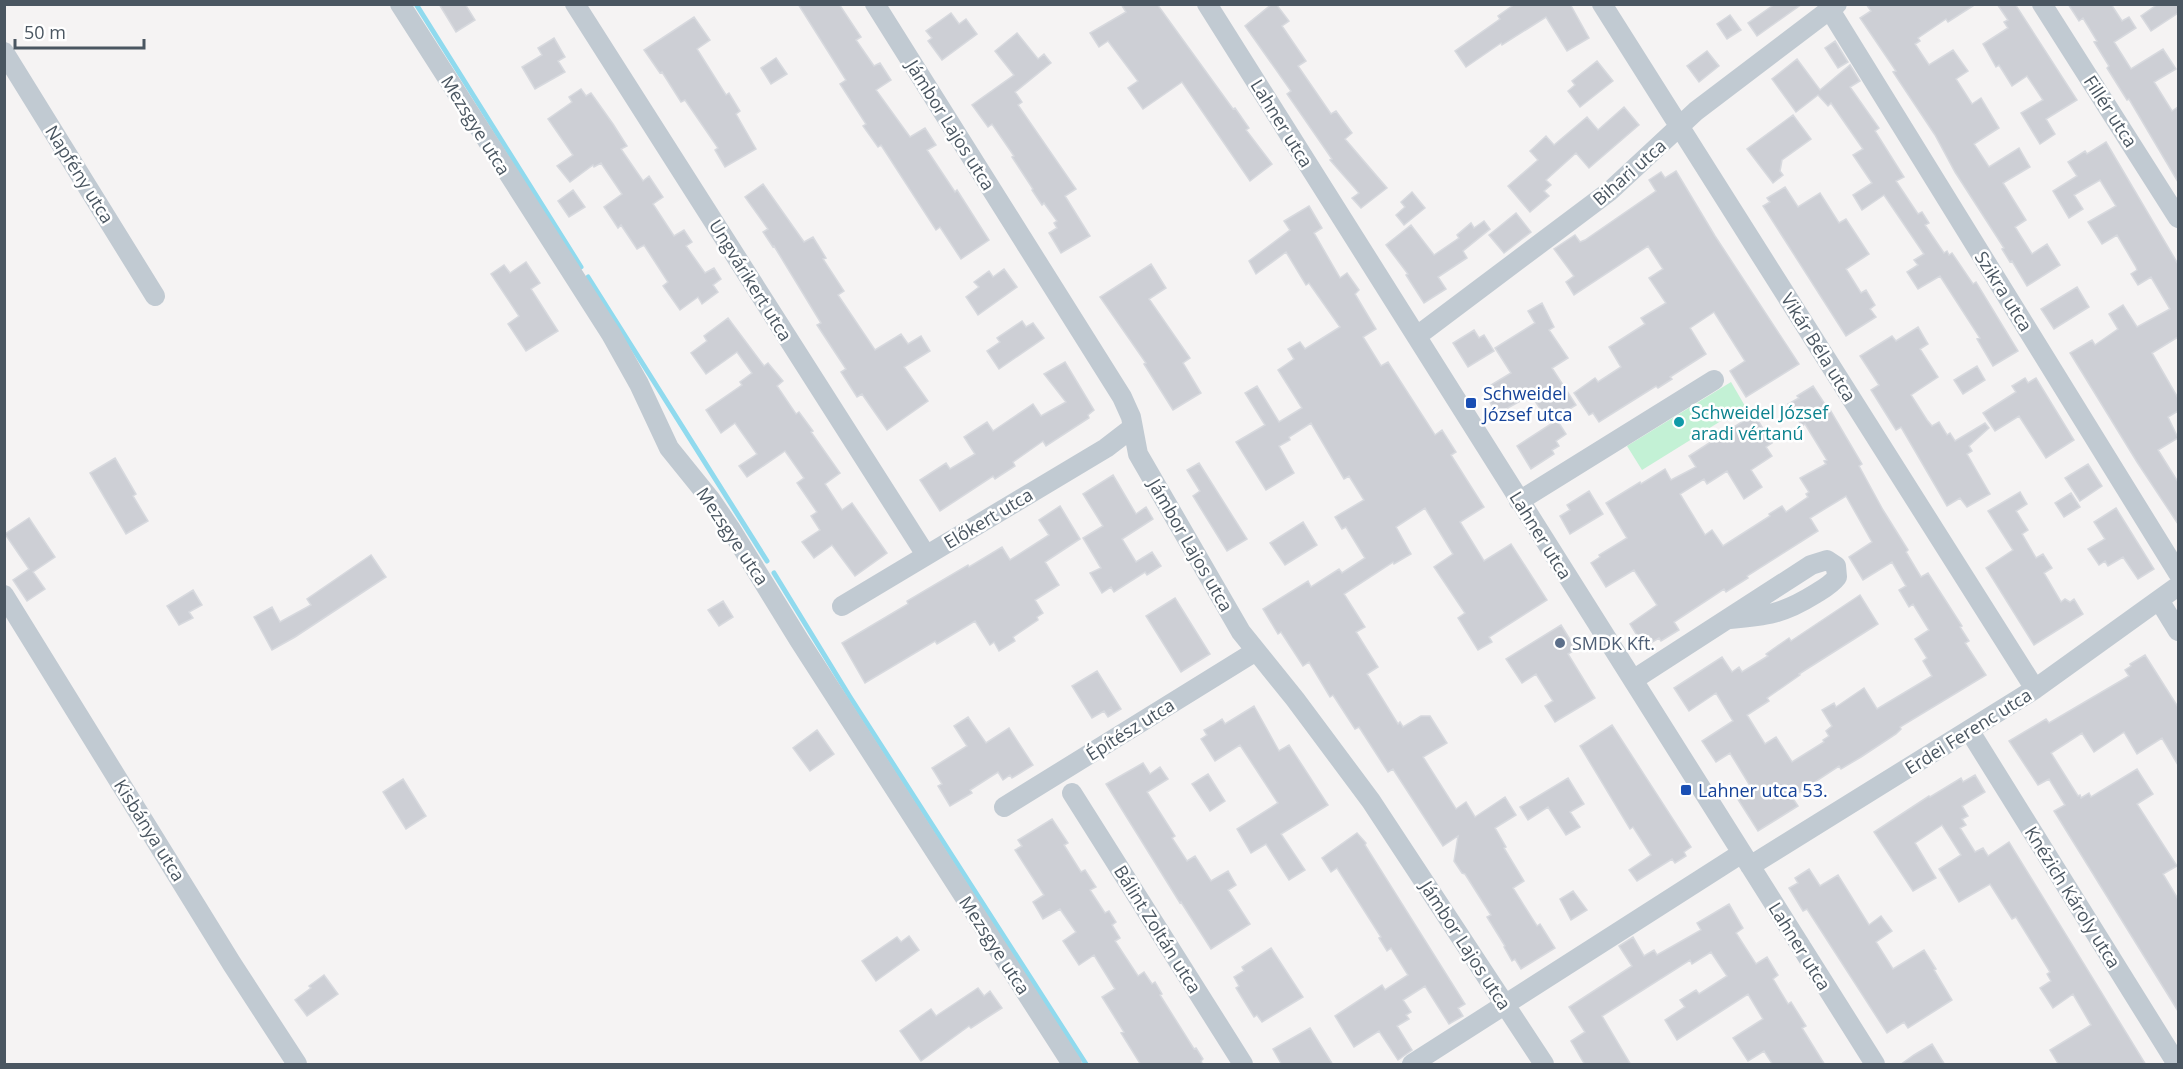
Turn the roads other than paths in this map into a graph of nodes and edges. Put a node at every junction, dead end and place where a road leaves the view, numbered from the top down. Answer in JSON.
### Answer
{"nodes":[{"id":1,"x":400,"y":4,"type":"edge"},
{"id":2,"x":575,"y":4,"type":"edge"},
{"id":3,"x":875,"y":4,"type":"edge"},
{"id":4,"x":1207,"y":4,"type":"edge"},
{"id":5,"x":1602,"y":4,"type":"edge"},
{"id":6,"x":2042,"y":4,"type":"edge"},
{"id":7,"x":1834,"y":7,"type":"edge"},
{"id":8,"x":4,"y":52,"type":"edge"},
{"id":9,"x":1679,"y":127,"type":"junction"},
{"id":10,"x":2178,"y":218,"type":"edge"},
{"id":11,"x":155,"y":296,"type":"dead end"},
{"id":12,"x":1417,"y":336,"type":"junction"},
{"id":13,"x":1714,"y":380,"type":"dead end"},
{"id":14,"x":1132,"y":428,"type":"junction"},
{"id":15,"x":1519,"y":501,"type":"junction"},
{"id":16,"x":926,"y":555,"type":"junction"},
{"id":17,"x":2178,"y":573,"type":"edge"},
{"id":18,"x":2178,"y":586,"type":"edge"},
{"id":19,"x":4,"y":595,"type":"edge"},
{"id":20,"x":2159,"y":600,"type":"junction"},
{"id":21,"x":842,"y":606,"type":"dead end"},
{"id":22,"x":1730,"y":619,"type":"junction"},
{"id":23,"x":2178,"y":631,"type":"edge"},
{"id":24,"x":1256,"y":651,"type":"junction"},
{"id":25,"x":1633,"y":680,"type":"junction"},
{"id":26,"x":2035,"y":689,"type":"junction"},
{"id":27,"x":1969,"y":730,"type":"junction"},
{"id":28,"x":1072,"y":793,"type":"dead end"},
{"id":29,"x":1004,"y":807,"type":"dead end"},
{"id":30,"x":1746,"y":859,"type":"junction"},
{"id":31,"x":1504,"y":1004,"type":"junction"},
{"id":32,"x":297,"y":1065,"type":"edge"},
{"id":33,"x":1072,"y":1065,"type":"edge"},
{"id":34,"x":1244,"y":1065,"type":"edge"},
{"id":35,"x":1412,"y":1065,"type":"edge"},
{"id":36,"x":1544,"y":1065,"type":"edge"},
{"id":37,"x":1875,"y":1065,"type":"edge"},
{"id":38,"x":2176,"y":1065,"type":"edge"}],
"edges":[{"from":1,"to":33,"type":"street","name":"Mezsgye utca"},
{"from":2,"to":16,"type":"street","name":"Ungvárikert utca"},
{"from":3,"to":14,"type":"street","name":"Jámbor Lajos utca"},
{"from":4,"to":12,"type":"street","name":"Lahner utca"},
{"from":5,"to":9,"type":"street","name":"Vikár Béla utca"},
{"from":6,"to":10,"type":"street","name":"Fillér utca"},
{"from":7,"to":9,"type":"street","name":"Bihari utca"},
{"from":7,"to":17,"type":"street","name":"Szikra utca"},
{"from":8,"to":11,"type":"street","name":"Napfény utca"},
{"from":9,"to":12,"type":"street","name":"Bihari utca"},
{"from":9,"to":26,"type":"street","name":"Vikár Béla utca"},
{"from":12,"to":15,"type":"street","name":"Lahner utca"},
{"from":13,"to":15,"type":"street"},
{"from":14,"to":16,"type":"street","name":"Előkert utca"},
{"from":14,"to":24,"type":"street","name":"Jámbor Lajos utca"},
{"from":15,"to":25,"type":"street","name":"Lahner utca"},
{"from":16,"to":21,"type":"street","name":"Előkert utca"},
{"from":18,"to":20,"type":"street","name":"Erdei Ferenc utca"},
{"from":19,"to":32,"type":"street","name":"Kisbánya utca"},
{"from":20,"to":23,"type":"street"},
{"from":20,"to":26,"type":"street","name":"Erdei Ferenc utca"},
{"from":22,"to":22,"type":"street"},
{"from":22,"to":25,"type":"street"},
{"from":24,"to":29,"type":"street","name":"Építész utca"},
{"from":24,"to":31,"type":"street","name":"Jámbor Lajos utca"},
{"from":25,"to":30,"type":"street","name":"Lahner utca"},
{"from":26,"to":27,"type":"street","name":"Erdei Ferenc utca"},
{"from":27,"to":30,"type":"street","name":"Erdei Ferenc utca"},
{"from":27,"to":38,"type":"street","name":"Knézich Károly utca"},
{"from":28,"to":34,"type":"street","name":"Bálint Zoltán utca"},
{"from":30,"to":31,"type":"street","name":"Erdei Ferenc utca"},
{"from":30,"to":37,"type":"street","name":"Lahner utca"},
{"from":31,"to":35,"type":"street","name":"Erdei Ferenc utca"},
{"from":31,"to":36,"type":"street","name":"Jámbor Lajos utca"}]}
